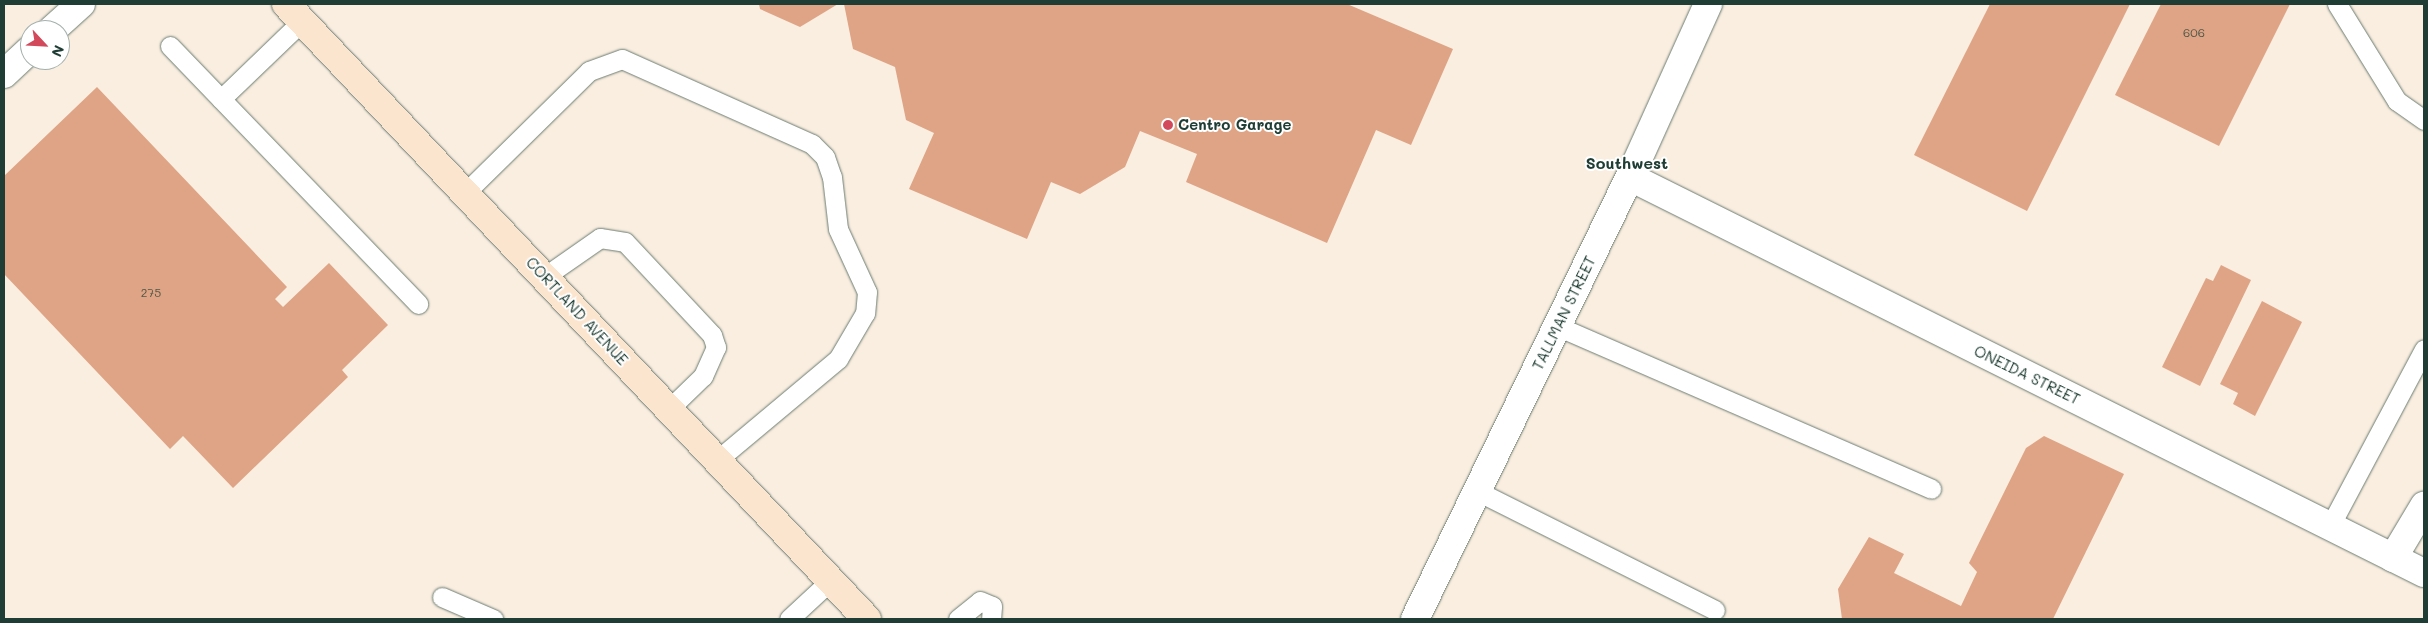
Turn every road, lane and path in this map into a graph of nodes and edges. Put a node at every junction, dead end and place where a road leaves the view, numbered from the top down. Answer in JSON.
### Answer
{"nodes":[{"id":1,"x":81,"y":4,"type":"edge"},
{"id":2,"x":1708,"y":4,"type":"edge"},
{"id":3,"x":2337,"y":4,"type":"edge"},
{"id":4,"x":294,"y":12,"type":"edge"},
{"id":5,"x":63,"y":20,"type":"edge"},
{"id":6,"x":170,"y":46,"type":"dead end"},
{"id":7,"x":20,"y":59,"type":"edge"},
{"id":8,"x":4,"y":74,"type":"edge"},
{"id":9,"x":221,"y":99,"type":"junction"},
{"id":10,"x":2424,"y":120,"type":"edge"},
{"id":11,"x":1630,"y":178,"type":"junction"},
{"id":12,"x":465,"y":192,"type":"junction"},
{"id":13,"x":544,"y":277,"type":"junction"},
{"id":14,"x":418,"y":304,"type":"dead end"},
{"id":15,"x":1557,"y":326,"type":"junction"},
{"id":16,"x":2424,"y":350,"type":"edge"},
{"id":17,"x":669,"y":409,"type":"junction"},
{"id":18,"x":717,"y":460,"type":"junction"},
{"id":19,"x":1931,"y":489,"type":"dead end"},
{"id":20,"x":1477,"y":491,"type":"junction"},
{"id":21,"x":2424,"y":506,"type":"edge"},
{"id":22,"x":2330,"y":526,"type":"junction"},
{"id":23,"x":2393,"y":558,"type":"junction"},
{"id":24,"x":2424,"y":573,"type":"edge"},
{"id":25,"x":830,"y":580,"type":"junction"},
{"id":26,"x":442,"y":597,"type":"dead end"},
{"id":27,"x":994,"y":608,"type":"edge"},
{"id":28,"x":1715,"y":610,"type":"dead end"},
{"id":29,"x":493,"y":619,"type":"edge"},
{"id":30,"x":789,"y":619,"type":"edge"},
{"id":31,"x":867,"y":619,"type":"edge"},
{"id":32,"x":958,"y":619,"type":"edge"},
{"id":33,"x":1415,"y":619,"type":"edge"}],
"edges":[{"from":1,"to":5,"type":"street"},
{"from":2,"to":11,"type":"street","name":"TALLMAN STREET"},
{"from":3,"to":10,"type":"lane"},
{"from":4,"to":9,"type":"lane"},
{"from":4,"to":12,"type":"street","name":"CORTLAND AVENUE"},
{"from":6,"to":9,"type":"lane"},
{"from":7,"to":8,"type":"street"},
{"from":9,"to":14,"type":"lane"},
{"from":11,"to":15,"type":"street","name":"TALLMAN STREET"},
{"from":11,"to":22,"type":"street","name":"ONEIDA STREET"},
{"from":12,"to":13,"type":"street","name":"CORTLAND AVENUE"},
{"from":12,"to":18,"type":"lane"},
{"from":13,"to":17,"type":"street","name":"CORTLAND AVENUE"},
{"from":13,"to":17,"type":"lane"},
{"from":15,"to":19,"type":"lane"},
{"from":15,"to":20,"type":"street","name":"TALLMAN STREET"},
{"from":16,"to":22,"type":"lane"},
{"from":17,"to":18,"type":"street","name":"CORTLAND AVENUE"},
{"from":18,"to":25,"type":"street","name":"CORTLAND AVENUE"},
{"from":20,"to":28,"type":"lane"},
{"from":20,"to":33,"type":"street","name":"TALLMAN STREET"},
{"from":21,"to":23,"type":"street"},
{"from":22,"to":23,"type":"street","name":"ONEIDA STREET"},
{"from":23,"to":24,"type":"street","name":"ONEIDA STREET"},
{"from":25,"to":30,"type":"lane"},
{"from":25,"to":31,"type":"street","name":"CORTLAND AVENUE"},
{"from":26,"to":29,"type":"lane"},
{"from":27,"to":32,"type":"lane"}]}
